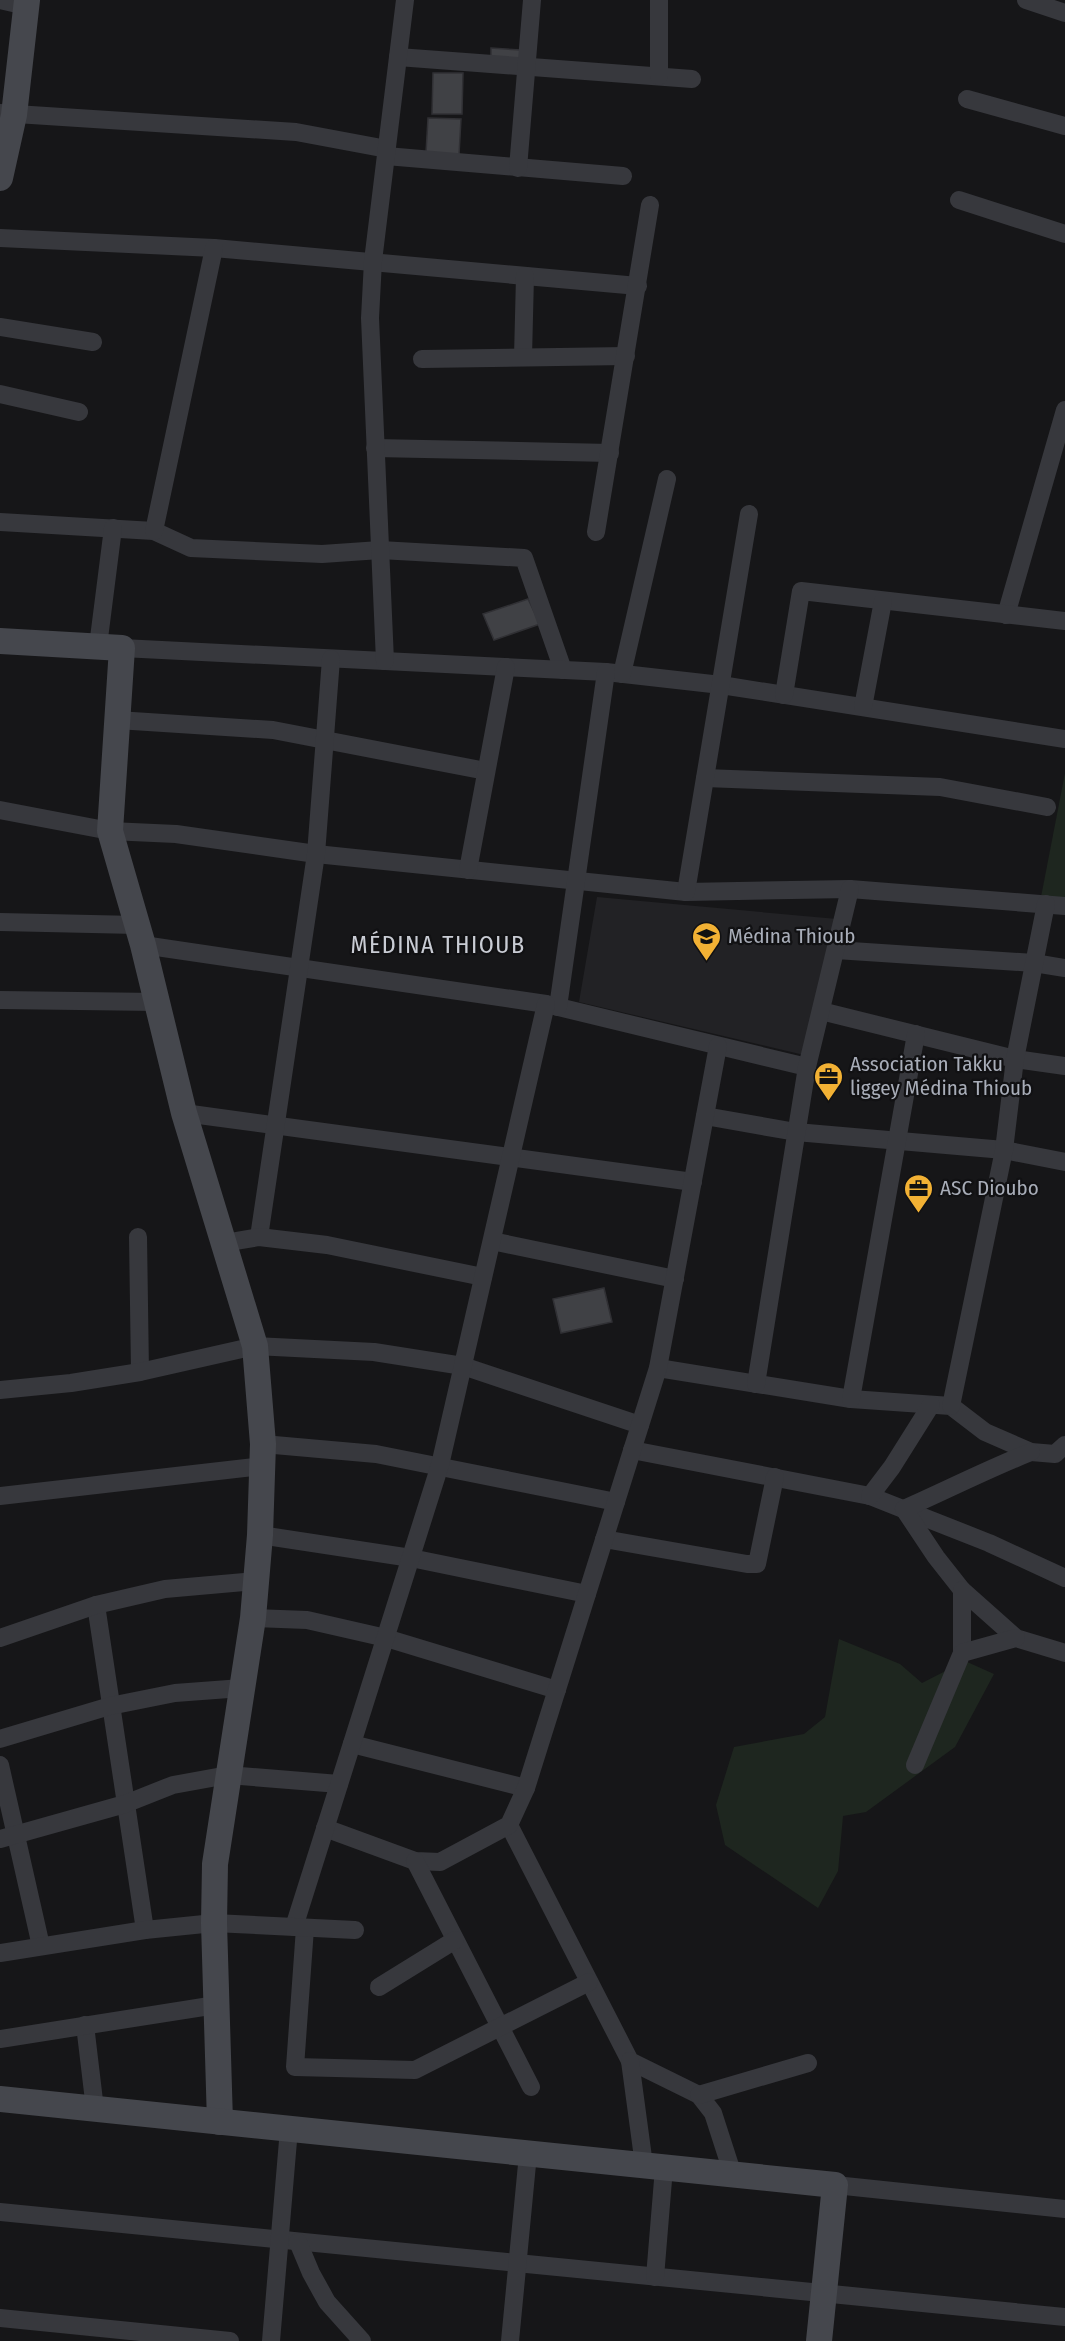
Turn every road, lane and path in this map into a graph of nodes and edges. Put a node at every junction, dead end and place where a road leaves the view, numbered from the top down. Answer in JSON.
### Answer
{"nodes":[{"id":1,"x":0,"y":0,"type":"edge"},
{"id":2,"x":405,"y":0,"type":"edge"},
{"id":3,"x":532,"y":0,"type":"edge"},
{"id":4,"x":659,"y":0,"type":"edge"},
{"id":5,"x":1026,"y":0,"type":"edge"},
{"id":6,"x":26,"y":3,"type":"edge"},
{"id":7,"x":1065,"y":13,"type":"edge"},
{"id":8,"x":398,"y":57,"type":"junction"},
{"id":9,"x":526,"y":66,"type":"junction"},
{"id":10,"x":659,"y":76,"type":"junction"},
{"id":11,"x":692,"y":79,"type":"dead end"},
{"id":12,"x":967,"y":99,"type":"dead end"},
{"id":13,"x":7,"y":114,"type":"edge"},
{"id":14,"x":1065,"y":126,"type":"edge"},
{"id":15,"x":386,"y":153,"type":"junction"},
{"id":16,"x":518,"y":168,"type":"junction"},
{"id":17,"x":623,"y":176,"type":"dead end"},
{"id":18,"x":0,"y":178,"type":"edge"},
{"id":19,"x":959,"y":200,"type":"dead end"},
{"id":20,"x":650,"y":206,"type":"dead end"},
{"id":21,"x":1065,"y":234,"type":"edge"},
{"id":22,"x":0,"y":238,"type":"edge"},
{"id":23,"x":214,"y":248,"type":"junction"},
{"id":24,"x":373,"y":261,"type":"junction"},
{"id":25,"x":525,"y":276,"type":"junction"},
{"id":26,"x":638,"y":286,"type":"junction"},
{"id":27,"x":0,"y":327,"type":"edge"},
{"id":28,"x":93,"y":342,"type":"dead end"},
{"id":29,"x":626,"y":356,"type":"junction"},
{"id":30,"x":523,"y":357,"type":"junction"},
{"id":31,"x":423,"y":359,"type":"dead end"},
{"id":32,"x":0,"y":394,"type":"edge"},
{"id":33,"x":1065,"y":410,"type":"edge"},
{"id":34,"x":79,"y":412,"type":"dead end"},
{"id":35,"x":375,"y":448,"type":"junction"},
{"id":36,"x":610,"y":453,"type":"junction"},
{"id":37,"x":667,"y":479,"type":"dead end"},
{"id":38,"x":749,"y":514,"type":"dead end"},
{"id":39,"x":0,"y":522,"type":"edge"},
{"id":40,"x":113,"y":528,"type":"junction"},
{"id":41,"x":154,"y":531,"type":"junction"},
{"id":42,"x":596,"y":532,"type":"dead end"},
{"id":43,"x":380,"y":550,"type":"junction"},
{"id":44,"x":883,"y":601,"type":"junction"},
{"id":45,"x":1006,"y":615,"type":"junction"},
{"id":46,"x":1065,"y":621,"type":"edge"},
{"id":47,"x":0,"y":641,"type":"edge"},
{"id":48,"x":110,"y":647,"type":"junction"},
{"id":49,"x":331,"y":659,"type":"junction"},
{"id":50,"x":385,"y":661,"type":"junction"},
{"id":51,"x":506,"y":667,"type":"junction"},
{"id":52,"x":563,"y":670,"type":"junction"},
{"id":53,"x":614,"y":673,"type":"junction"},
{"id":54,"x":721,"y":685,"type":"junction"},
{"id":55,"x":784,"y":695,"type":"junction"},
{"id":56,"x":863,"y":707,"type":"junction"},
{"id":57,"x":117,"y":720,"type":"junction"},
{"id":58,"x":326,"y":739,"type":"junction"},
{"id":59,"x":1065,"y":739,"type":"edge"},
{"id":60,"x":486,"y":771,"type":"junction"},
{"id":61,"x":705,"y":778,"type":"junction"},
{"id":62,"x":1047,"y":807,"type":"dead end"},
{"id":63,"x":0,"y":810,"type":"edge"},
{"id":64,"x":110,"y":831,"type":"junction"},
{"id":65,"x":316,"y":854,"type":"junction"},
{"id":66,"x":468,"y":870,"type":"junction"},
{"id":67,"x":576,"y":882,"type":"junction"},
{"id":68,"x":850,"y":889,"type":"junction"},
{"id":69,"x":686,"y":892,"type":"junction"},
{"id":70,"x":1046,"y":904,"type":"junction"},
{"id":71,"x":1065,"y":906,"type":"edge"},
{"id":72,"x":0,"y":922,"type":"edge"},
{"id":73,"x":140,"y":935,"type":"junction"},
{"id":74,"x":836,"y":950,"type":"junction"},
{"id":75,"x":1034,"y":963,"type":"junction"},
{"id":76,"x":299,"y":968,"type":"junction"},
{"id":77,"x":1065,"y":969,"type":"edge"},
{"id":78,"x":0,"y":1000,"type":"edge"},
{"id":79,"x":157,"y":1002,"type":"junction"},
{"id":80,"x":552,"y":1005,"type":"junction"},
{"id":81,"x":821,"y":1011,"type":"junction"},
{"id":82,"x":916,"y":1034,"type":"junction"},
{"id":83,"x":718,"y":1046,"type":"junction"},
{"id":84,"x":1015,"y":1059,"type":"junction"},
{"id":85,"x":1065,"y":1065,"type":"edge"},
{"id":86,"x":807,"y":1067,"type":"junction"},
{"id":87,"x":184,"y":1113,"type":"junction"},
{"id":88,"x":705,"y":1116,"type":"junction"},
{"id":89,"x":274,"y":1125,"type":"junction"},
{"id":90,"x":796,"y":1132,"type":"junction"},
{"id":91,"x":897,"y":1140,"type":"junction"},
{"id":92,"x":1004,"y":1150,"type":"junction"},
{"id":93,"x":511,"y":1157,"type":"junction"},
{"id":94,"x":1065,"y":1162,"type":"edge"},
{"id":95,"x":693,"y":1182,"type":"junction"},
{"id":96,"x":138,"y":1237,"type":"dead end"},
{"id":97,"x":260,"y":1237,"type":"junction"},
{"id":98,"x":492,"y":1241,"type":"junction"},
{"id":99,"x":224,"y":1243,"type":"junction"},
{"id":100,"x":483,"y":1277,"type":"junction"},
{"id":101,"x":675,"y":1279,"type":"junction"},
{"id":102,"x":255,"y":1346,"type":"junction"},
{"id":103,"x":463,"y":1366,"type":"junction"},
{"id":104,"x":658,"y":1368,"type":"junction"},
{"id":105,"x":140,"y":1372,"type":"junction"},
{"id":106,"x":756,"y":1384,"type":"junction"},
{"id":107,"x":0,"y":1390,"type":"edge"},
{"id":108,"x":851,"y":1400,"type":"junction"},
{"id":109,"x":931,"y":1405,"type":"junction"},
{"id":110,"x":951,"y":1406,"type":"junction"},
{"id":111,"x":640,"y":1425,"type":"junction"},
{"id":112,"x":1065,"y":1444,"type":"edge"},
{"id":113,"x":632,"y":1450,"type":"junction"},
{"id":114,"x":1032,"y":1452,"type":"junction"},
{"id":115,"x":263,"y":1455,"type":"junction"},
{"id":116,"x":440,"y":1465,"type":"junction"},
{"id":117,"x":775,"y":1477,"type":"junction"},
{"id":118,"x":0,"y":1496,"type":"edge"},
{"id":119,"x":870,"y":1496,"type":"junction"},
{"id":120,"x":616,"y":1502,"type":"junction"},
{"id":121,"x":904,"y":1509,"type":"junction"},
{"id":122,"x":260,"y":1535,"type":"junction"},
{"id":123,"x":604,"y":1539,"type":"junction"},
{"id":124,"x":411,"y":1558,"type":"junction"},
{"id":125,"x":1063,"y":1579,"type":"edge"},
{"id":126,"x":256,"y":1581,"type":"junction"},
{"id":127,"x":962,"y":1590,"type":"junction"},
{"id":128,"x":587,"y":1594,"type":"junction"},
{"id":129,"x":96,"y":1605,"type":"junction"},
{"id":130,"x":253,"y":1618,"type":"junction"},
{"id":131,"x":0,"y":1638,"type":"edge"},
{"id":132,"x":386,"y":1638,"type":"junction"},
{"id":133,"x":1016,"y":1638,"type":"junction"},
{"id":134,"x":962,"y":1653,"type":"junction"},
{"id":135,"x":1065,"y":1653,"type":"edge"},
{"id":136,"x":242,"y":1688,"type":"junction"},
{"id":137,"x":557,"y":1690,"type":"junction"},
{"id":138,"x":110,"y":1706,"type":"junction"},
{"id":139,"x":0,"y":1738,"type":"edge"},
{"id":140,"x":352,"y":1744,"type":"junction"},
{"id":141,"x":0,"y":1765,"type":"edge"},
{"id":142,"x":915,"y":1765,"type":"dead end"},
{"id":143,"x":228,"y":1775,"type":"junction"},
{"id":144,"x":339,"y":1784,"type":"junction"},
{"id":145,"x":526,"y":1788,"type":"junction"},
{"id":146,"x":125,"y":1804,"type":"junction"},
{"id":147,"x":508,"y":1825,"type":"junction"},
{"id":148,"x":325,"y":1828,"type":"junction"},
{"id":149,"x":8,"y":1837,"type":"edge"},
{"id":150,"x":415,"y":1861,"type":"junction"},
{"id":151,"x":214,"y":1923,"type":"junction"},
{"id":152,"x":300,"y":1927,"type":"junction"},
{"id":153,"x":145,"y":1930,"type":"junction"},
{"id":154,"x":355,"y":1930,"type":"dead end"},
{"id":155,"x":455,"y":1940,"type":"junction"},
{"id":156,"x":41,"y":1946,"type":"junction"},
{"id":157,"x":0,"y":1953,"type":"edge"},
{"id":158,"x":589,"y":1982,"type":"junction"},
{"id":159,"x":379,"y":1987,"type":"dead end"},
{"id":160,"x":216,"y":2005,"type":"junction"},
{"id":161,"x":85,"y":2025,"type":"junction"},
{"id":162,"x":500,"y":2028,"type":"junction"},
{"id":163,"x":0,"y":2039,"type":"edge"},
{"id":164,"x":630,"y":2061,"type":"junction"},
{"id":165,"x":808,"y":2063,"type":"dead end"},
{"id":166,"x":531,"y":2087,"type":"dead end"},
{"id":167,"x":699,"y":2094,"type":"junction"},
{"id":168,"x":0,"y":2100,"type":"edge"},
{"id":169,"x":95,"y":2109,"type":"junction"},
{"id":170,"x":220,"y":2122,"type":"junction"},
{"id":171,"x":289,"y":2129,"type":"junction"},
{"id":172,"x":528,"y":2154,"type":"junction"},
{"id":173,"x":654,"y":2167,"type":"junction"},
{"id":174,"x":733,"y":2175,"type":"junction"},
{"id":175,"x":835,"y":2185,"type":"junction"},
{"id":176,"x":1065,"y":2209,"type":"edge"},
{"id":177,"x":0,"y":2212,"type":"edge"},
{"id":178,"x":279,"y":2240,"type":"junction"},
{"id":179,"x":298,"y":2242,"type":"junction"},
{"id":180,"x":518,"y":2263,"type":"junction"},
{"id":181,"x":656,"y":2277,"type":"junction"},
{"id":182,"x":824,"y":2293,"type":"junction"},
{"id":183,"x":1065,"y":2317,"type":"edge"},
{"id":184,"x":0,"y":2318,"type":"edge"},
{"id":185,"x":230,"y":2341,"type":"edge"},
{"id":186,"x":271,"y":2341,"type":"edge"},
{"id":187,"x":362,"y":2341,"type":"edge"},
{"id":188,"x":510,"y":2341,"type":"edge"},
{"id":189,"x":819,"y":2341,"type":"edge"}],
"edges":[{"from":1,"to":6,"type":"street"},
{"from":2,"to":8,"type":"street"},
{"from":3,"to":9,"type":"street"},
{"from":4,"to":10,"type":"street"},
{"from":5,"to":7,"type":"street"},
{"from":6,"to":13,"type":"street"},
{"from":8,"to":9,"type":"street"},
{"from":8,"to":15,"type":"street"},
{"from":9,"to":10,"type":"street"},
{"from":9,"to":16,"type":"street"},
{"from":10,"to":11,"type":"street"},
{"from":12,"to":14,"type":"street"},
{"from":13,"to":15,"type":"street"},
{"from":13,"to":18,"type":"street"},
{"from":15,"to":16,"type":"street"},
{"from":15,"to":24,"type":"street"},
{"from":16,"to":17,"type":"street"},
{"from":19,"to":21,"type":"street"},
{"from":20,"to":26,"type":"street"},
{"from":22,"to":23,"type":"street"},
{"from":23,"to":24,"type":"street"},
{"from":23,"to":41,"type":"street"},
{"from":24,"to":25,"type":"street"},
{"from":24,"to":35,"type":"street"},
{"from":25,"to":26,"type":"street"},
{"from":25,"to":30,"type":"street"},
{"from":26,"to":29,"type":"street"},
{"from":27,"to":28,"type":"street"},
{"from":29,"to":30,"type":"street"},
{"from":29,"to":36,"type":"street"},
{"from":30,"to":31,"type":"street"},
{"from":32,"to":34,"type":"street"},
{"from":33,"to":45,"type":"street"},
{"from":35,"to":36,"type":"street"},
{"from":35,"to":43,"type":"street"},
{"from":36,"to":42,"type":"street"},
{"from":37,"to":53,"type":"street"},
{"from":38,"to":54,"type":"street"},
{"from":39,"to":40,"type":"street"},
{"from":40,"to":41,"type":"street"},
{"from":40,"to":48,"type":"street"},
{"from":41,"to":43,"type":"street"},
{"from":43,"to":50,"type":"street"},
{"from":43,"to":52,"type":"street"},
{"from":44,"to":45,"type":"street"},
{"from":44,"to":55,"type":"street"},
{"from":44,"to":56,"type":"street"},
{"from":45,"to":46,"type":"street"},
{"from":47,"to":48,"type":"street"},
{"from":48,"to":49,"type":"street"},
{"from":48,"to":57,"type":"street"},
{"from":49,"to":50,"type":"street"},
{"from":49,"to":58,"type":"street"},
{"from":50,"to":51,"type":"street"},
{"from":51,"to":52,"type":"street"},
{"from":51,"to":60,"type":"street"},
{"from":52,"to":53,"type":"street"},
{"from":53,"to":54,"type":"street"},
{"from":53,"to":67,"type":"street"},
{"from":54,"to":55,"type":"street"},
{"from":54,"to":61,"type":"street"},
{"from":55,"to":56,"type":"street"},
{"from":56,"to":59,"type":"street"},
{"from":57,"to":58,"type":"street"},
{"from":57,"to":64,"type":"street"},
{"from":58,"to":60,"type":"street"},
{"from":58,"to":65,"type":"street"},
{"from":60,"to":66,"type":"street"},
{"from":61,"to":62,"type":"street"},
{"from":61,"to":69,"type":"street"},
{"from":63,"to":64,"type":"street"},
{"from":64,"to":65,"type":"street"},
{"from":64,"to":73,"type":"street"},
{"from":65,"to":66,"type":"street"},
{"from":65,"to":76,"type":"street"},
{"from":66,"to":67,"type":"street"},
{"from":67,"to":69,"type":"street"},
{"from":67,"to":80,"type":"street"},
{"from":68,"to":69,"type":"street"},
{"from":68,"to":70,"type":"street"},
{"from":68,"to":74,"type":"street"},
{"from":70,"to":71,"type":"street"},
{"from":70,"to":75,"type":"street"},
{"from":72,"to":73,"type":"street"},
{"from":73,"to":76,"type":"street"},
{"from":73,"to":79,"type":"street"},
{"from":74,"to":75,"type":"street"},
{"from":74,"to":81,"type":"street"},
{"from":75,"to":77,"type":"street"},
{"from":75,"to":84,"type":"street"},
{"from":76,"to":80,"type":"street"},
{"from":76,"to":89,"type":"street"},
{"from":78,"to":79,"type":"street"},
{"from":79,"to":87,"type":"street"},
{"from":80,"to":83,"type":"street"},
{"from":80,"to":93,"type":"street"},
{"from":81,"to":82,"type":"street"},
{"from":81,"to":86,"type":"street"},
{"from":82,"to":84,"type":"street"},
{"from":82,"to":91,"type":"street"},
{"from":83,"to":86,"type":"street"},
{"from":83,"to":88,"type":"street"},
{"from":84,"to":85,"type":"street"},
{"from":84,"to":92,"type":"street"},
{"from":86,"to":90,"type":"street"},
{"from":87,"to":89,"type":"street"},
{"from":87,"to":99,"type":"street"},
{"from":88,"to":90,"type":"street"},
{"from":88,"to":95,"type":"street"},
{"from":89,"to":93,"type":"street"},
{"from":89,"to":97,"type":"street"},
{"from":90,"to":91,"type":"street"},
{"from":90,"to":106,"type":"street"},
{"from":91,"to":92,"type":"street"},
{"from":91,"to":108,"type":"street"},
{"from":92,"to":94,"type":"street"},
{"from":92,"to":110,"type":"street"},
{"from":93,"to":95,"type":"street"},
{"from":93,"to":98,"type":"street"},
{"from":95,"to":101,"type":"street"},
{"from":96,"to":105,"type":"street"},
{"from":97,"to":99,"type":"street"},
{"from":97,"to":100,"type":"street"},
{"from":98,"to":100,"type":"street"},
{"from":98,"to":101,"type":"street"},
{"from":99,"to":102,"type":"street"},
{"from":100,"to":103,"type":"street"},
{"from":101,"to":104,"type":"street"},
{"from":102,"to":103,"type":"street"},
{"from":102,"to":105,"type":"street"},
{"from":102,"to":115,"type":"street"},
{"from":103,"to":111,"type":"street"},
{"from":103,"to":116,"type":"street"},
{"from":104,"to":106,"type":"street"},
{"from":104,"to":111,"type":"street"},
{"from":105,"to":107,"type":"street"},
{"from":106,"to":108,"type":"street"},
{"from":108,"to":109,"type":"street"},
{"from":109,"to":110,"type":"street"},
{"from":109,"to":119,"type":"street"},
{"from":110,"to":114,"type":"street"},
{"from":111,"to":113,"type":"street"},
{"from":112,"to":114,"type":"street"},
{"from":113,"to":117,"type":"street"},
{"from":113,"to":120,"type":"street"},
{"from":114,"to":121,"type":"street"},
{"from":115,"to":116,"type":"street"},
{"from":115,"to":118,"type":"street"},
{"from":115,"to":122,"type":"street"},
{"from":116,"to":120,"type":"street"},
{"from":116,"to":124,"type":"street"},
{"from":117,"to":119,"type":"street"},
{"from":117,"to":123,"type":"street"},
{"from":119,"to":121,"type":"street"},
{"from":120,"to":123,"type":"street"},
{"from":121,"to":125,"type":"street"},
{"from":121,"to":127,"type":"street"},
{"from":122,"to":124,"type":"street"},
{"from":122,"to":126,"type":"street"},
{"from":123,"to":128,"type":"street"},
{"from":124,"to":128,"type":"street"},
{"from":124,"to":132,"type":"street"},
{"from":126,"to":129,"type":"street"},
{"from":126,"to":130,"type":"street"},
{"from":127,"to":133,"type":"street"},
{"from":127,"to":134,"type":"street"},
{"from":128,"to":137,"type":"street"},
{"from":129,"to":131,"type":"street"},
{"from":129,"to":138,"type":"street"},
{"from":130,"to":132,"type":"street"},
{"from":130,"to":136,"type":"street"},
{"from":132,"to":137,"type":"street"},
{"from":132,"to":140,"type":"street"},
{"from":133,"to":134,"type":"street"},
{"from":133,"to":135,"type":"street"},
{"from":134,"to":142,"type":"street"},
{"from":136,"to":138,"type":"street"},
{"from":136,"to":143,"type":"street"},
{"from":137,"to":145,"type":"street"},
{"from":138,"to":139,"type":"street"},
{"from":138,"to":146,"type":"street"},
{"from":140,"to":144,"type":"street"},
{"from":140,"to":145,"type":"street"},
{"from":141,"to":149,"type":"street"},
{"from":143,"to":144,"type":"street"},
{"from":143,"to":146,"type":"street"},
{"from":143,"to":151,"type":"street"},
{"from":144,"to":148,"type":"street"},
{"from":145,"to":147,"type":"street"},
{"from":146,"to":149,"type":"street"},
{"from":146,"to":153,"type":"street"},
{"from":147,"to":150,"type":"street"},
{"from":147,"to":158,"type":"street"},
{"from":148,"to":150,"type":"street"},
{"from":148,"to":152,"type":"street"},
{"from":149,"to":156,"type":"street"},
{"from":150,"to":155,"type":"street"},
{"from":151,"to":152,"type":"street"},
{"from":151,"to":153,"type":"street"},
{"from":151,"to":160,"type":"street"},
{"from":152,"to":154,"type":"street"},
{"from":152,"to":162,"type":"street"},
{"from":153,"to":156,"type":"street"},
{"from":155,"to":159,"type":"street"},
{"from":155,"to":162,"type":"street"},
{"from":156,"to":157,"type":"street"},
{"from":158,"to":162,"type":"street"},
{"from":158,"to":164,"type":"street"},
{"from":160,"to":161,"type":"street"},
{"from":160,"to":170,"type":"street"},
{"from":161,"to":163,"type":"street"},
{"from":161,"to":169,"type":"street"},
{"from":162,"to":166,"type":"street"},
{"from":164,"to":167,"type":"street"},
{"from":164,"to":173,"type":"street"},
{"from":165,"to":167,"type":"street"},
{"from":167,"to":174,"type":"street"},
{"from":168,"to":169,"type":"street"},
{"from":169,"to":170,"type":"street"},
{"from":170,"to":171,"type":"street"},
{"from":171,"to":172,"type":"street"},
{"from":171,"to":178,"type":"street"},
{"from":172,"to":173,"type":"street"},
{"from":172,"to":180,"type":"street"},
{"from":173,"to":174,"type":"street"},
{"from":173,"to":181,"type":"street"},
{"from":174,"to":175,"type":"street"},
{"from":175,"to":176,"type":"street"},
{"from":175,"to":182,"type":"street"},
{"from":177,"to":178,"type":"street"},
{"from":178,"to":179,"type":"street"},
{"from":178,"to":186,"type":"street"},
{"from":179,"to":180,"type":"street"},
{"from":179,"to":187,"type":"street"},
{"from":180,"to":181,"type":"street"},
{"from":180,"to":188,"type":"street"},
{"from":181,"to":182,"type":"street"},
{"from":182,"to":183,"type":"street"},
{"from":182,"to":189,"type":"street"},
{"from":184,"to":185,"type":"street"}]}
